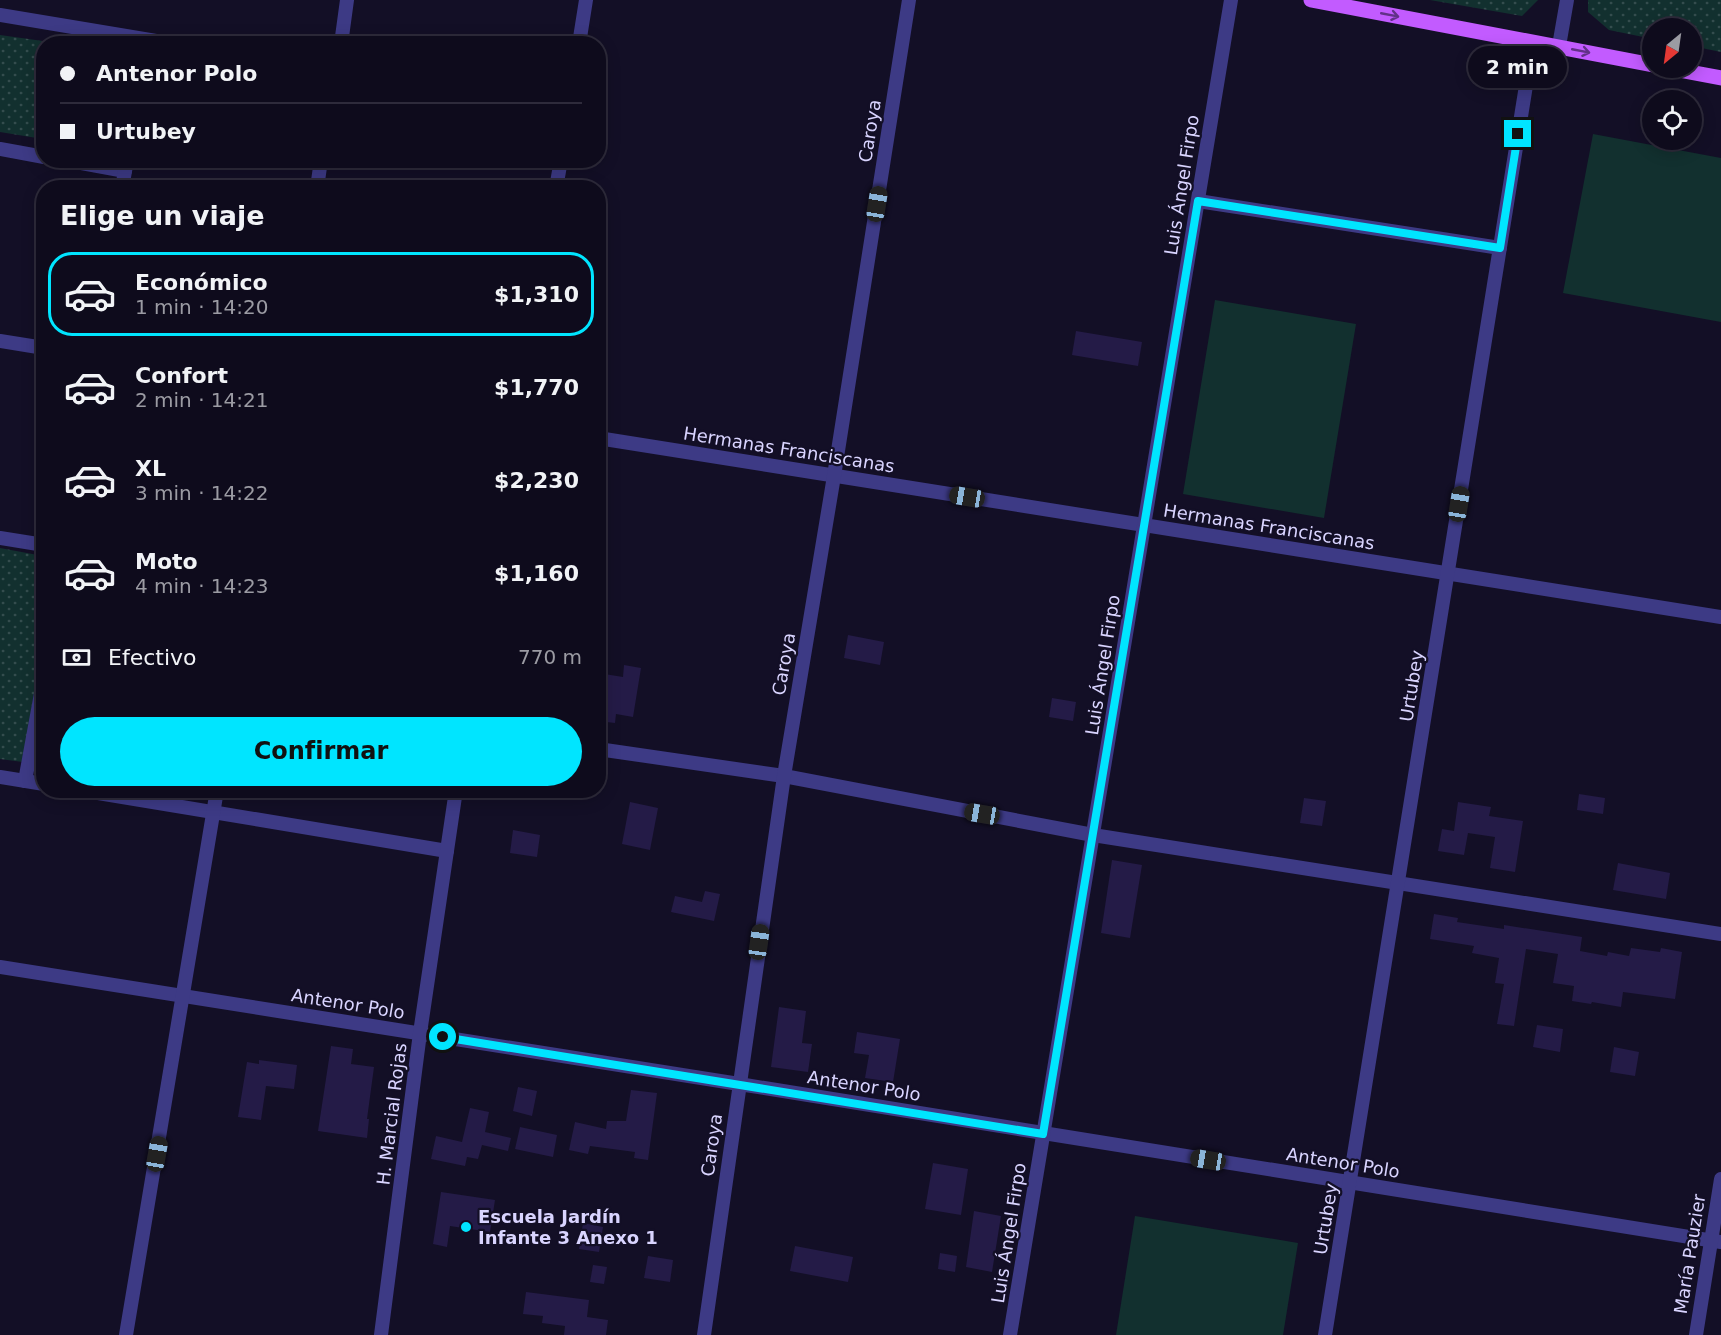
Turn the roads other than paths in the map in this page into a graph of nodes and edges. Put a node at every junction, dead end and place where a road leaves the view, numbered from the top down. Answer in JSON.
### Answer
{"nodes":[{"id":1,"x":347,"y":0,"type":"edge"},
{"id":2,"x":586,"y":0,"type":"edge"},
{"id":3,"x":909,"y":0,"type":"edge"},
{"id":4,"x":1231,"y":0,"type":"edge"},
{"id":5,"x":1311,"y":0,"type":"edge"},
{"id":6,"x":1567,"y":0,"type":"edge"},
{"id":7,"x":0,"y":15,"type":"edge"},
{"id":8,"x":119,"y":36,"type":"edge"},
{"id":9,"x":342,"y":36,"type":"edge"},
{"id":10,"x":580,"y":36,"type":"edge"},
{"id":11,"x":1533,"y":42,"type":"junction"},
{"id":12,"x":1559,"y":46,"type":"junction"},
{"id":13,"x":1642,"y":63,"type":"edge"},
{"id":14,"x":1702,"y":74,"type":"edge"},
{"id":15,"x":1721,"y":78,"type":"edge"},
{"id":16,"x":0,"y":149,"type":"edge"},
{"id":17,"x":36,"y":156,"type":"edge"},
{"id":18,"x":1198,"y":201,"type":"junction"},
{"id":19,"x":1500,"y":248,"type":"junction"},
{"id":20,"x":0,"y":341,"type":"edge"},
{"id":21,"x":36,"y":347,"type":"edge"},
{"id":22,"x":606,"y":439,"type":"edge"},
{"id":23,"x":834,"y":476,"type":"junction"},
{"id":24,"x":1144,"y":525,"type":"junction"},
{"id":25,"x":0,"y":538,"type":"edge"},
{"id":26,"x":36,"y":544,"type":"edge"},
{"id":27,"x":1448,"y":574,"type":"junction"},
{"id":28,"x":1721,"y":617,"type":"edge"},
{"id":29,"x":36,"y":723,"type":"edge"},
{"id":30,"x":606,"y":750,"type":"edge"},
{"id":31,"x":784,"y":776,"type":"junction"},
{"id":32,"x":0,"y":777,"type":"edge"},
{"id":33,"x":26,"y":781,"type":"junction"},
{"id":34,"x":36,"y":783,"type":"edge"},
{"id":35,"x":124,"y":798,"type":"edge"},
{"id":36,"x":216,"y":798,"type":"edge"},
{"id":37,"x":455,"y":798,"type":"edge"},
{"id":38,"x":213,"y":814,"type":"junction"},
{"id":39,"x":1093,"y":835,"type":"junction"},
{"id":40,"x":447,"y":851,"type":"junction"},
{"id":41,"x":1398,"y":883,"type":"junction"},
{"id":42,"x":1721,"y":934,"type":"edge"},
{"id":43,"x":0,"y":967,"type":"edge"},
{"id":44,"x":184,"y":996,"type":"junction"},
{"id":45,"x":420,"y":1034,"type":"junction"},
{"id":46,"x":739,"y":1084,"type":"junction"},
{"id":47,"x":1043,"y":1134,"type":"junction"},
{"id":48,"x":1721,"y":1179,"type":"edge"},
{"id":49,"x":1350,"y":1183,"type":"junction"},
{"id":50,"x":1716,"y":1241,"type":"edge"},
{"id":51,"x":126,"y":1335,"type":"edge"},
{"id":52,"x":381,"y":1335,"type":"edge"},
{"id":53,"x":704,"y":1335,"type":"edge"},
{"id":54,"x":1010,"y":1335,"type":"edge"},
{"id":55,"x":1325,"y":1335,"type":"edge"},
{"id":56,"x":1695,"y":1335,"type":"edge"}],
"edges":[{"from":1,"to":9,"type":"street"},
{"from":2,"to":10,"type":"street"},
{"from":3,"to":23,"type":"street","name":"Caroya"},
{"from":4,"to":18,"type":"street","name":"Luis Ángel Firpo"},
{"from":5,"to":11,"type":"main road","one_way":true},
{"from":6,"to":12,"type":"street"},
{"from":7,"to":8,"type":"street"},
{"from":11,"to":12,"type":"main road"},
{"from":11,"to":19,"type":"street","name":"Urtubey"},
{"from":12,"to":13,"type":"main road","one_way":true},
{"from":14,"to":15,"type":"main road"},
{"from":16,"to":17,"type":"street"},
{"from":18,"to":19,"type":"street"},
{"from":18,"to":24,"type":"street","name":"Luis Ángel Firpo"},
{"from":19,"to":27,"type":"street","name":"Urtubey"},
{"from":20,"to":21,"type":"street"},
{"from":22,"to":23,"type":"street","name":"Hermanas Franciscanas"},
{"from":23,"to":24,"type":"street","name":"Hermanas Franciscanas"},
{"from":23,"to":31,"type":"street","name":"Caroya"},
{"from":24,"to":27,"type":"street","name":"Hermanas Franciscanas"},
{"from":24,"to":39,"type":"street","name":"Luis Ángel Firpo"},
{"from":25,"to":26,"type":"street"},
{"from":27,"to":28,"type":"street","name":"Hermanas Franciscanas"},
{"from":27,"to":41,"type":"street","name":"Urtubey"},
{"from":29,"to":33,"type":"street"},
{"from":30,"to":31,"type":"street"},
{"from":31,"to":39,"type":"street"},
{"from":31,"to":46,"type":"street","name":"Caroya"},
{"from":32,"to":33,"type":"street"},
{"from":33,"to":34,"type":"street"},
{"from":35,"to":38,"type":"street"},
{"from":36,"to":38,"type":"street"},
{"from":37,"to":40,"type":"street","name":"H. Marcial Rojas"},
{"from":38,"to":40,"type":"street"},
{"from":38,"to":44,"type":"street"},
{"from":39,"to":41,"type":"street"},
{"from":39,"to":47,"type":"street","name":"Luis Ángel Firpo"},
{"from":40,"to":45,"type":"street","name":"H. Marcial Rojas"},
{"from":41,"to":42,"type":"street"},
{"from":41,"to":49,"type":"street","name":"Urtubey"},
{"from":43,"to":44,"type":"street","name":"Antenor Polo"},
{"from":44,"to":45,"type":"street","name":"Antenor Polo"},
{"from":44,"to":51,"type":"street"},
{"from":45,"to":46,"type":"street","name":"Antenor Polo"},
{"from":45,"to":52,"type":"street","name":"H. Marcial Rojas"},
{"from":46,"to":47,"type":"street","name":"Antenor Polo"},
{"from":46,"to":53,"type":"street","name":"Caroya"},
{"from":47,"to":49,"type":"street","name":"Antenor Polo"},
{"from":47,"to":54,"type":"street","name":"Luis Ángel Firpo"},
{"from":48,"to":50,"type":"street","name":"María Pauzier"},
{"from":49,"to":50,"type":"street","name":"Antenor Polo"},
{"from":49,"to":55,"type":"street","name":"Urtubey"},
{"from":50,"to":56,"type":"street","name":"María Pauzier"}]}
